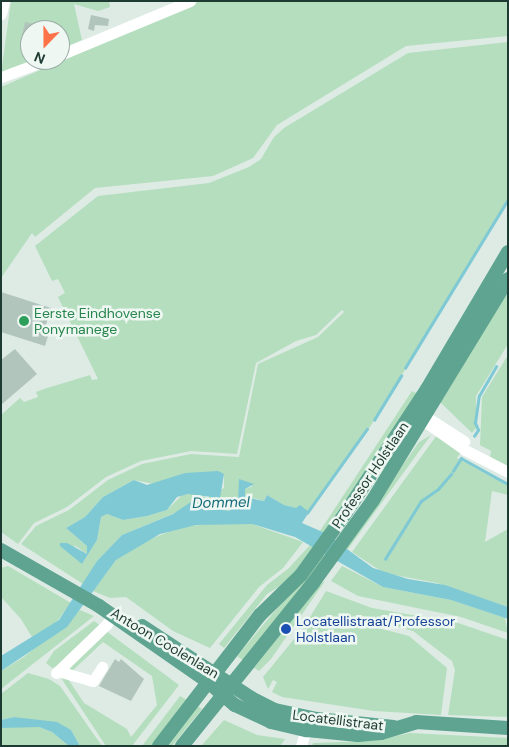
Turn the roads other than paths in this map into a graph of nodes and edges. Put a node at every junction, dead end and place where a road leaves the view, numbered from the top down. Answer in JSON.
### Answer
{"nodes":[{"id":1,"x":4,"y":1,"type":"edge"},
{"id":2,"x":190,"y":1,"type":"edge"},
{"id":3,"x":1,"y":14,"type":"edge"},
{"id":4,"x":70,"y":51,"type":"edge"},
{"id":5,"x":20,"y":70,"type":"edge"},
{"id":6,"x":1,"y":77,"type":"edge"},
{"id":7,"x":508,"y":252,"type":"edge"},
{"id":8,"x":508,"y":279,"type":"edge"},
{"id":9,"x":420,"y":416,"type":"junction"},
{"id":10,"x":508,"y":472,"type":"edge"},
{"id":11,"x":1,"y":550,"type":"edge"},
{"id":12,"x":307,"y":579,"type":"junction"},
{"id":13,"x":94,"y":604,"type":"junction"},
{"id":14,"x":111,"y":616,"type":"junction"},
{"id":15,"x":102,"y":667,"type":"dead end"},
{"id":16,"x":211,"y":676,"type":"junction"},
{"id":17,"x":227,"y":689,"type":"junction"},
{"id":18,"x":308,"y":724,"type":"junction"},
{"id":19,"x":506,"y":728,"type":"edge"},
{"id":20,"x":159,"y":746,"type":"edge"},
{"id":21,"x":182,"y":746,"type":"edge"},
{"id":22,"x":301,"y":746,"type":"edge"}],
"edges":[{"from":1,"to":3,"type":"street"},
{"from":2,"to":4,"type":"street"},
{"from":5,"to":6,"type":"street"},
{"from":7,"to":9,"type":"main road","name":"Professor Holstlaan"},
{"from":8,"to":9,"type":"main road","name":"Professor Holstlaan"},
{"from":9,"to":10,"type":"street"},
{"from":9,"to":12,"type":"main road","name":"Professor Holstlaan"},
{"from":11,"to":13,"type":"main road","name":"Antoon Coolenlaan"},
{"from":12,"to":16,"type":"main road","name":"Professor Holstlaan"},
{"from":12,"to":17,"type":"main road","name":"Professor Holstlaan"},
{"from":13,"to":14,"type":"main road","name":"Antoon Coolenlaan"},
{"from":13,"to":16,"type":"main road","name":"Antoon Coolenlaan"},
{"from":14,"to":15,"type":"street"},
{"from":14,"to":16,"type":"main road","name":"Antoon Coolenlaan"},
{"from":16,"to":17,"type":"main road","name":"Antoon Coolenlaan"},
{"from":16,"to":20,"type":"main road","name":"Professor Holstlaan"},
{"from":17,"to":18,"type":"main road","name":"Locatellistraat"},
{"from":17,"to":21,"type":"main road","name":"Professor Holstlaan"},
{"from":18,"to":19,"type":"main road","name":"Locatellistraat"},
{"from":18,"to":22,"type":"street"}]}
